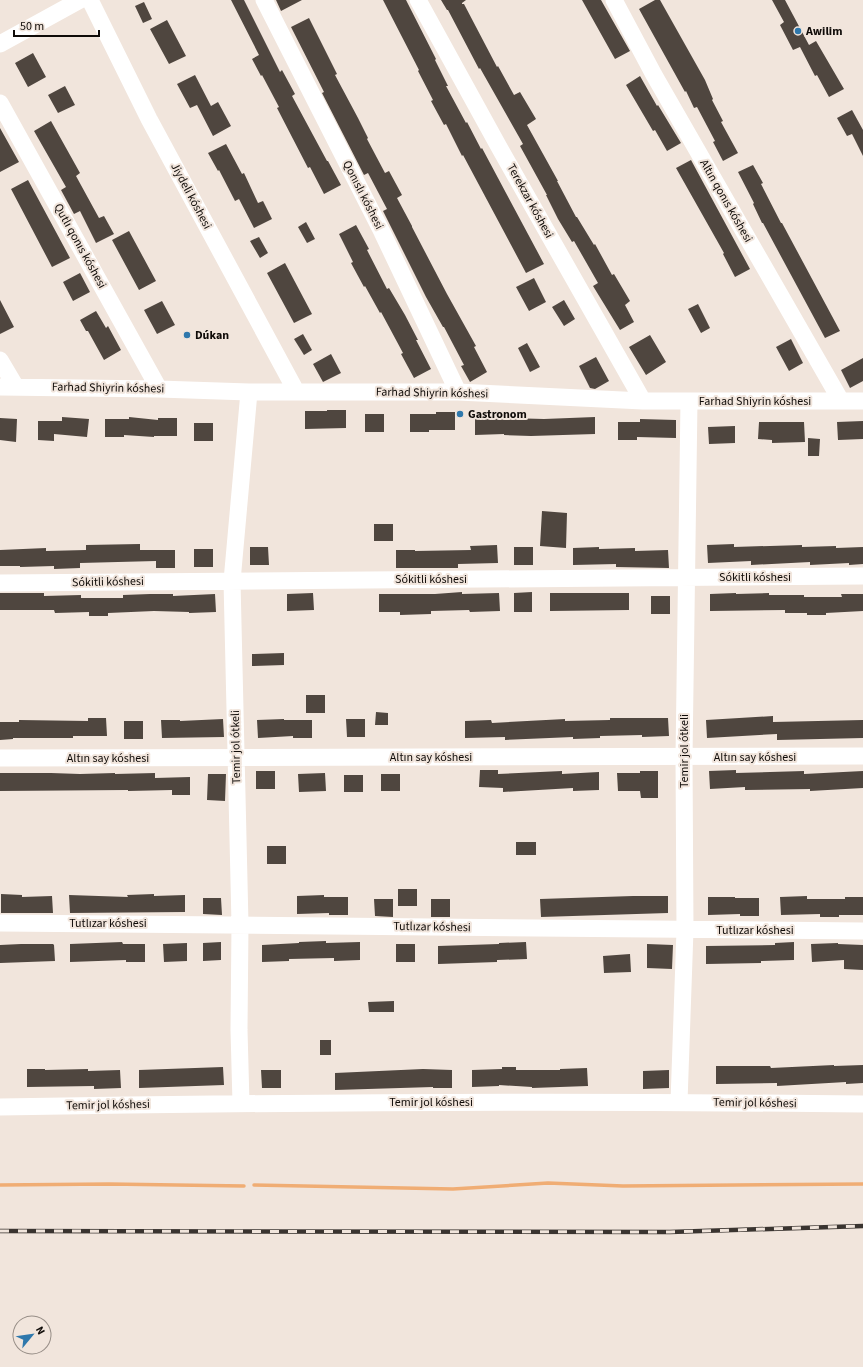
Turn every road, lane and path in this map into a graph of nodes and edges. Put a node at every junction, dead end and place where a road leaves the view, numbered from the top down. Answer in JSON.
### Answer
{"nodes":[{"id":1,"x":80,"y":0,"type":"edge"},
{"id":2,"x":90,"y":0,"type":"edge"},
{"id":3,"x":264,"y":0,"type":"edge"},
{"id":4,"x":418,"y":0,"type":"edge"},
{"id":5,"x":614,"y":0,"type":"edge"},
{"id":6,"x":0,"y":44,"type":"edge"},
{"id":7,"x":0,"y":103,"type":"edge"},
{"id":8,"x":0,"y":360,"type":"edge"},
{"id":9,"x":8,"y":387,"type":"edge"},
{"id":10,"x":159,"y":389,"type":"junction"},
{"id":11,"x":296,"y":391,"type":"junction"},
{"id":12,"x":249,"y":392,"type":"junction"},
{"id":13,"x":458,"y":392,"type":"junction"},
{"id":14,"x":643,"y":401,"type":"junction"},
{"id":15,"x":689,"y":401,"type":"junction"},
{"id":16,"x":842,"y":401,"type":"junction"},
{"id":17,"x":863,"y":401,"type":"edge"},
{"id":18,"x":863,"y":576,"type":"edge"},
{"id":19,"x":687,"y":577,"type":"junction"},
{"id":20,"x":232,"y":580,"type":"junction"},
{"id":21,"x":0,"y":583,"type":"edge"},
{"id":22,"x":863,"y":756,"type":"edge"},
{"id":23,"x":236,"y":757,"type":"junction"},
{"id":24,"x":684,"y":757,"type":"junction"},
{"id":25,"x":0,"y":758,"type":"edge"},
{"id":26,"x":0,"y":922,"type":"edge"},
{"id":27,"x":240,"y":924,"type":"junction"},
{"id":28,"x":684,"y":930,"type":"junction"},
{"id":29,"x":863,"y":931,"type":"edge"},
{"id":30,"x":679,"y":1102,"type":"junction"},
{"id":31,"x":241,"y":1103,"type":"junction"},
{"id":32,"x":863,"y":1104,"type":"edge"},
{"id":33,"x":0,"y":1107,"type":"edge"}],
"edges":[{"from":1,"to":6,"type":"street"},
{"from":2,"to":11,"type":"street","name":"Jiydeli kóshesi"},
{"from":3,"to":13,"type":"street","name":"Qonıslı kóshesi"},
{"from":4,"to":14,"type":"street","name":"Terekzar kóshesi"},
{"from":5,"to":16,"type":"street","name":"Altın qonıs kóshesi"},
{"from":7,"to":10,"type":"street","name":"Qutlı qonıs kóshesi"},
{"from":8,"to":9,"type":"street"},
{"from":9,"to":10,"type":"street","name":"Farhad Shiyrin kóshesi"},
{"from":10,"to":12,"type":"street","name":"Farhad Shiyrin kóshesi"},
{"from":11,"to":12,"type":"street","name":"Farhad Shiyrin kóshesi"},
{"from":11,"to":13,"type":"street","name":"Farhad Shiyrin kóshesi"},
{"from":12,"to":20,"type":"street","name":"Temir jol ótkeli"},
{"from":13,"to":14,"type":"street","name":"Farhad Shiyrin kóshesi"},
{"from":14,"to":15,"type":"street","name":"Farhad Shiyrin kóshesi"},
{"from":15,"to":16,"type":"street","name":"Farhad Shiyrin kóshesi"},
{"from":15,"to":19,"type":"street","name":"Temir jol ótkeli"},
{"from":16,"to":17,"type":"street","name":"Farhad Shiyrin kóshesi"},
{"from":18,"to":19,"type":"street","name":"Sókitli kóshesi"},
{"from":19,"to":20,"type":"street","name":"Sókitli kóshesi"},
{"from":19,"to":24,"type":"street","name":"Temir jol ótkeli"},
{"from":20,"to":21,"type":"street","name":"Sókitli kóshesi"},
{"from":20,"to":23,"type":"street","name":"Temir jol ótkeli"},
{"from":22,"to":24,"type":"street","name":"Altın say kóshesi"},
{"from":23,"to":24,"type":"street","name":"Altın say kóshesi"},
{"from":23,"to":25,"type":"street","name":"Altın say kóshesi"},
{"from":23,"to":27,"type":"street","name":"Temir jol ótkeli"},
{"from":24,"to":28,"type":"street","name":"Temir jol ótkeli"},
{"from":26,"to":27,"type":"street","name":"Tutlızar kóshesi"},
{"from":27,"to":28,"type":"street","name":"Tutlızar kóshesi"},
{"from":27,"to":31,"type":"street","name":"Temir jol ótkeli"},
{"from":28,"to":29,"type":"street","name":"Tutlızar kóshesi"},
{"from":28,"to":30,"type":"street","name":"Temir jol ótkeli"},
{"from":30,"to":31,"type":"street","name":"Temir jol kóshesi"},
{"from":30,"to":32,"type":"street","name":"Temir jol kóshesi"},
{"from":31,"to":33,"type":"street","name":"Temir jol kóshesi"}]}
